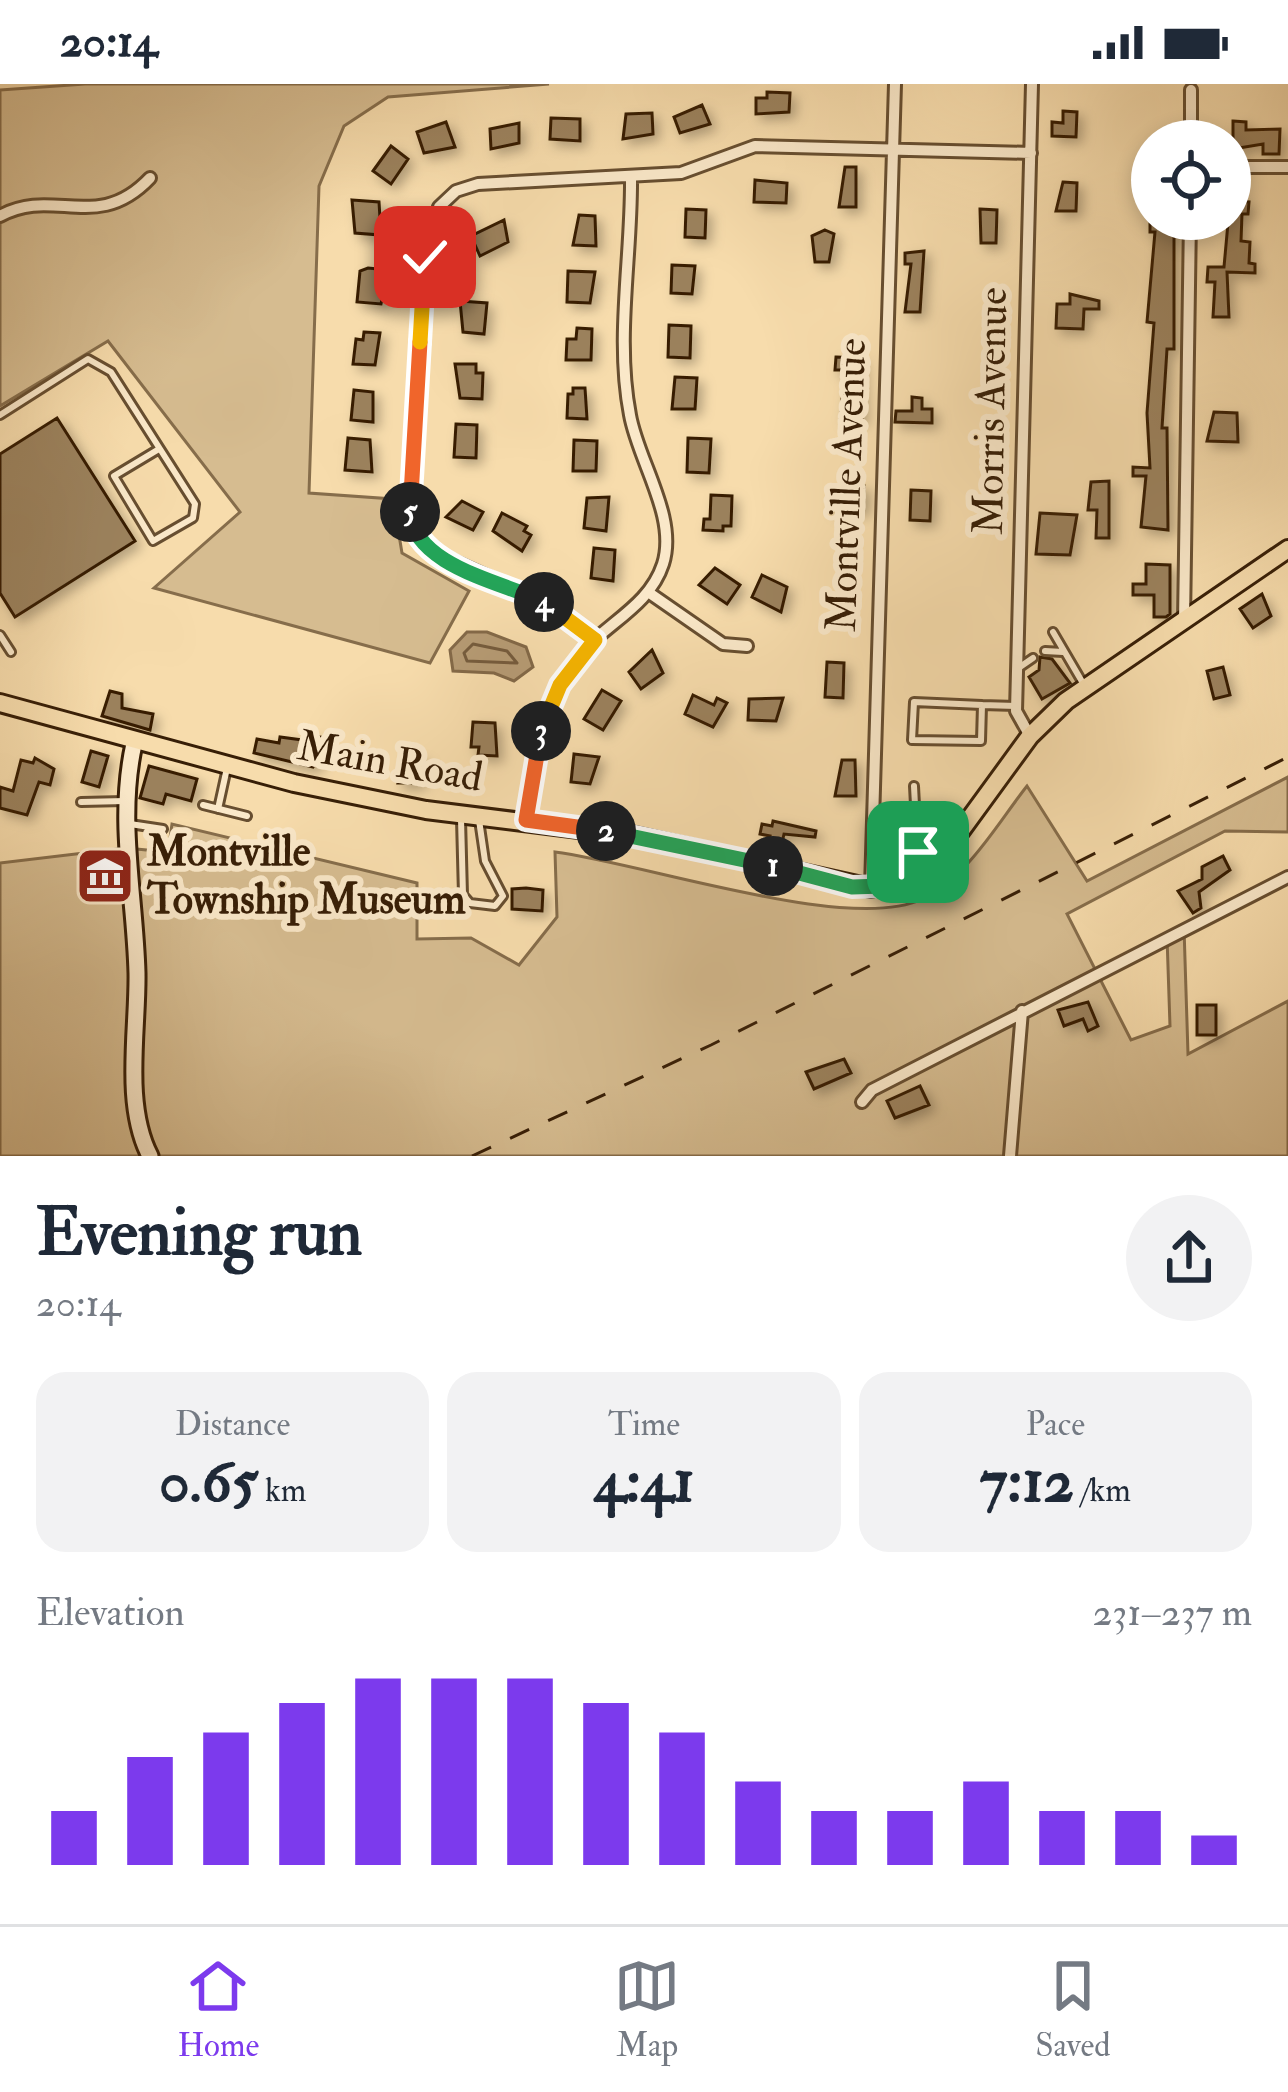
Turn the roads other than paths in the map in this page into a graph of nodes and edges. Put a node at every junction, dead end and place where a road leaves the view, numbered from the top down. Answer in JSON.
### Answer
{"nodes":[{"id":1,"x":895,"y":84,"type":"edge"},
{"id":2,"x":1033,"y":84,"type":"edge"},
{"id":3,"x":1191,"y":90,"type":"dead end"},
{"id":4,"x":1191,"y":120,"type":"edge"},
{"id":5,"x":892,"y":151,"type":"junction"},
{"id":6,"x":1030,"y":153,"type":"junction"},
{"id":7,"x":1251,"y":167,"type":"edge"},
{"id":8,"x":1288,"y":167,"type":"edge"},
{"id":9,"x":631,"y":177,"type":"junction"},
{"id":10,"x":150,"y":178,"type":"dead end"},
{"id":11,"x":0,"y":216,"type":"edge"},
{"id":12,"x":1190,"y":240,"type":"edge"},
{"id":13,"x":0,"y":415,"type":"edge"},
{"id":14,"x":159,"y":449,"type":"junction"},
{"id":15,"x":1287,"y":553,"type":"edge"},
{"id":16,"x":648,"y":592,"type":"junction"},
{"id":17,"x":1184,"y":624,"type":"junction"},
{"id":18,"x":1053,"y":632,"type":"dead end"},
{"id":19,"x":0,"y":635,"type":"edge"},
{"id":20,"x":595,"y":640,"type":"junction"},
{"id":21,"x":747,"y":646,"type":"dead end"},
{"id":22,"x":1045,"y":651,"type":"dead end"},
{"id":23,"x":10,"y":652,"type":"dead end"},
{"id":24,"x":1063,"y":652,"type":"junction"},
{"id":25,"x":1033,"y":658,"type":"dead end"},
{"id":26,"x":1017,"y":669,"type":"junction"},
{"id":27,"x":1085,"y":688,"type":"junction"},
{"id":28,"x":0,"y":704,"type":"edge"},
{"id":29,"x":982,"y":705,"type":"junction"},
{"id":30,"x":1016,"y":706,"type":"junction"},
{"id":31,"x":1030,"y":736,"type":"junction"},
{"id":32,"x":134,"y":744,"type":"junction"},
{"id":33,"x":227,"y":768,"type":"junction"},
{"id":34,"x":914,"y":786,"type":"dead end"},
{"id":35,"x":125,"y":801,"type":"junction"},
{"id":36,"x":81,"y":802,"type":"dead end"},
{"id":37,"x":203,"y":806,"type":"dead end"},
{"id":38,"x":218,"y":809,"type":"junction"},
{"id":39,"x":470,"y":815,"type":"junction"},
{"id":40,"x":247,"y":816,"type":"dead end"},
{"id":41,"x":526,"y":820,"type":"junction"},
{"id":42,"x":126,"y":824,"type":"junction"},
{"id":43,"x":163,"y":829,"type":"dead end"},
{"id":44,"x":918,"y":873,"type":"junction"},
{"id":45,"x":1288,"y":877,"type":"edge"},
{"id":46,"x":871,"y":888,"type":"junction"},
{"id":47,"x":1022,"y":1011,"type":"junction"},
{"id":48,"x":862,"y":1102,"type":"dead end"},
{"id":49,"x":144,"y":1152,"type":"edge"},
{"id":50,"x":1010,"y":1156,"type":"edge"}],
"edges":[{"from":1,"to":5,"type":"street","name":"Montville Avenue"},
{"from":2,"to":6,"type":"street","name":"Morris Avenue"},
{"from":3,"to":4,"type":"street"},
{"from":5,"to":6,"type":"street"},
{"from":5,"to":9,"type":"street"},
{"from":5,"to":46,"type":"street","name":"Montville Avenue"},
{"from":6,"to":26,"type":"street","name":"Morris Avenue"},
{"from":7,"to":8,"type":"street"},
{"from":9,"to":16,"type":"street"},
{"from":9,"to":20,"type":"street"},
{"from":10,"to":11,"type":"street"},
{"from":12,"to":17,"type":"street"},
{"from":13,"to":14,"type":"lane"},
{"from":14,"to":14,"type":"lane"},
{"from":15,"to":17,"type":"main road"},
{"from":16,"to":20,"type":"street"},
{"from":16,"to":21,"type":"street"},
{"from":17,"to":27,"type":"main road"},
{"from":18,"to":24,"type":"lane"},
{"from":19,"to":23,"type":"lane"},
{"from":20,"to":41,"type":"street"},
{"from":22,"to":24,"type":"lane"},
{"from":24,"to":27,"type":"lane"},
{"from":25,"to":26,"type":"lane"},
{"from":26,"to":30,"type":"street","name":"Morris Avenue"},
{"from":27,"to":31,"type":"main road"},
{"from":28,"to":32,"type":"main road","name":"Main Road"},
{"from":29,"to":29,"type":"lane"},
{"from":29,"to":30,"type":"lane"},
{"from":30,"to":31,"type":"street","name":"Morris Avenue"},
{"from":31,"to":44,"type":"main road"},
{"from":32,"to":33,"type":"main road","name":"Main Road"},
{"from":32,"to":35,"type":"street"},
{"from":33,"to":38,"type":"lane"},
{"from":33,"to":39,"type":"main road","name":"Main Road"},
{"from":34,"to":44,"type":"lane"},
{"from":35,"to":36,"type":"lane"},
{"from":35,"to":42,"type":"street"},
{"from":37,"to":38,"type":"lane"},
{"from":38,"to":40,"type":"lane"},
{"from":39,"to":39,"type":"lane"},
{"from":39,"to":41,"type":"main road","name":"Main Road"},
{"from":41,"to":46,"type":"main road","name":"Main Road"},
{"from":42,"to":43,"type":"lane"},
{"from":42,"to":49,"type":"street"},
{"from":44,"to":46,"type":"main road"},
{"from":45,"to":47,"type":"street"},
{"from":47,"to":48,"type":"street"},
{"from":47,"to":50,"type":"street"}]}
